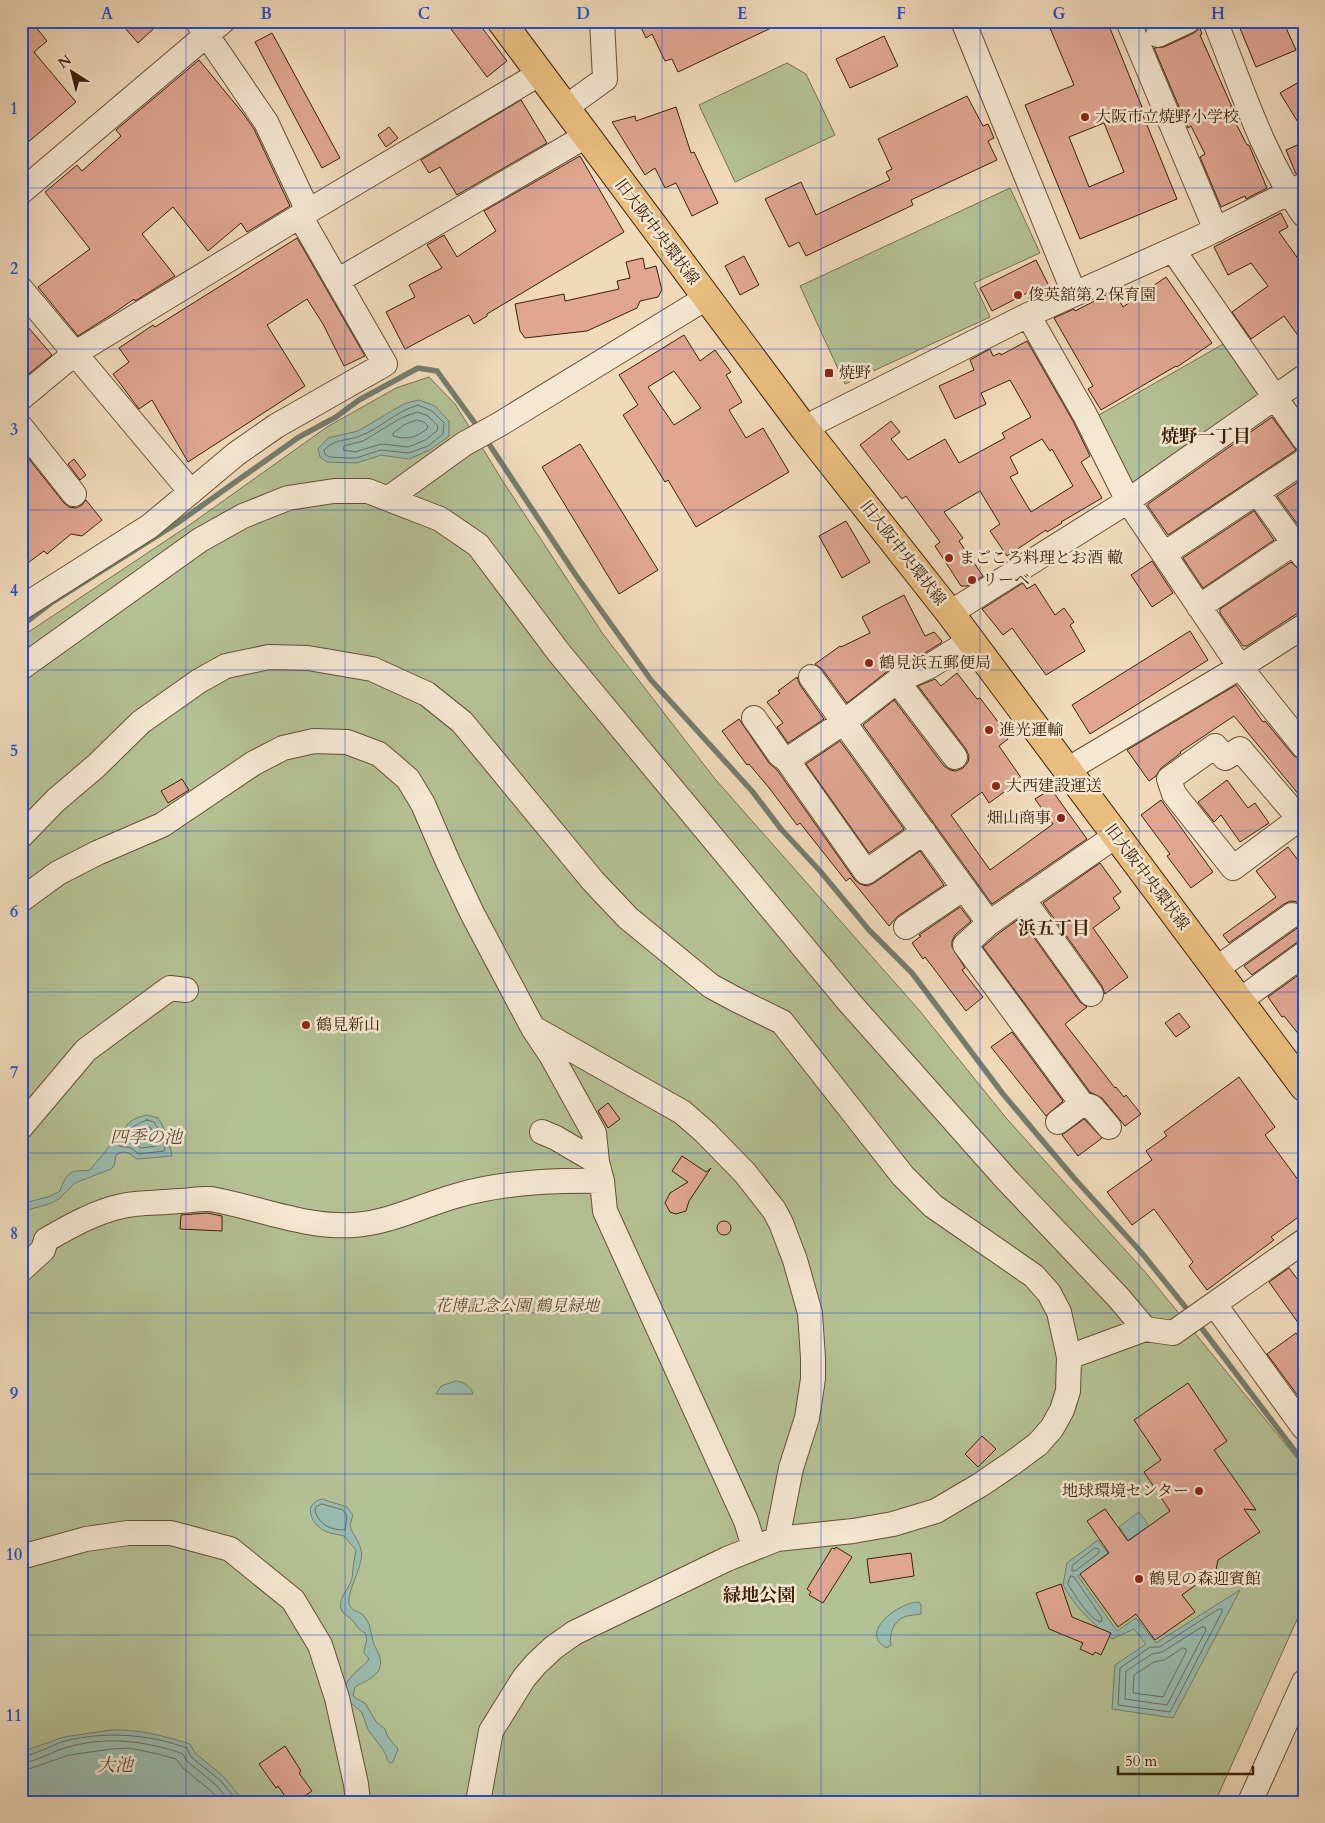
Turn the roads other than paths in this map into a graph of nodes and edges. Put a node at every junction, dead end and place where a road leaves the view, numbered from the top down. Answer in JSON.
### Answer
{"nodes":[{"id":1,"x":501,"y":21,"type":"edge"},
{"id":2,"x":602,"y":21,"type":"edge"},
{"id":3,"x":964,"y":21,"type":"edge"},
{"id":4,"x":1128,"y":21,"type":"edge"},
{"id":5,"x":1188,"y":21,"type":"edge"},
{"id":6,"x":1214,"y":21,"type":"edge"},
{"id":7,"x":209,"y":26,"type":"edge"},
{"id":8,"x":1158,"y":35,"type":"dead end"},
{"id":9,"x":539,"y":74,"type":"junction"},
{"id":10,"x":565,"y":108,"type":"junction"},
{"id":11,"x":586,"y":136,"type":"junction"},
{"id":12,"x":1296,"y":189,"type":"edge"},
{"id":13,"x":21,"y":192,"type":"edge"},
{"id":14,"x":304,"y":213,"type":"junction"},
{"id":15,"x":1304,"y":215,"type":"edge"},
{"id":16,"x":1216,"y":230,"type":"junction"},
{"id":17,"x":1173,"y":250,"type":"junction"},
{"id":18,"x":337,"y":281,"type":"junction"},
{"id":19,"x":21,"y":289,"type":"edge"},
{"id":20,"x":1074,"y":293,"type":"junction"},
{"id":21,"x":706,"y":298,"type":"junction"},
{"id":22,"x":1028,"y":315,"type":"junction"},
{"id":23,"x":74,"y":354,"type":"junction"},
{"id":24,"x":1304,"y":377,"type":"edge"},
{"id":25,"x":21,"y":398,"type":"edge"},
{"id":26,"x":1275,"y":398,"type":"junction"},
{"id":27,"x":21,"y":427,"type":"edge"},
{"id":28,"x":804,"y":428,"type":"junction"},
{"id":29,"x":1304,"y":439,"type":"edge"},
{"id":30,"x":1304,"y":461,"type":"edge"},
{"id":31,"x":191,"y":492,"type":"junction"},
{"id":32,"x":1258,"y":492,"type":"junction"},
{"id":33,"x":74,"y":494,"type":"dead end"},
{"id":34,"x":389,"y":498,"type":"junction"},
{"id":35,"x":1128,"y":501,"type":"junction"},
{"id":36,"x":1299,"y":550,"type":"edge"},
{"id":37,"x":1164,"y":554,"type":"junction"},
{"id":38,"x":1199,"y":607,"type":"junction"},
{"id":39,"x":21,"y":608,"type":"edge"},
{"id":40,"x":950,"y":612,"type":"junction"},
{"id":41,"x":1304,"y":626,"type":"edge"},
{"id":42,"x":970,"y":641,"type":"junction"},
{"id":43,"x":1240,"y":667,"type":"junction"},
{"id":44,"x":21,"y":668,"type":"edge"},
{"id":45,"x":811,"y":678,"type":"dead end"},
{"id":46,"x":897,"y":681,"type":"junction"},
{"id":47,"x":754,"y":718,"type":"dead end"},
{"id":48,"x":844,"y":722,"type":"junction"},
{"id":49,"x":1304,"y":747,"type":"edge"},
{"id":50,"x":954,"y":757,"type":"dead end"},
{"id":51,"x":787,"y":760,"type":"junction"},
{"id":52,"x":1067,"y":770,"type":"junction"},
{"id":53,"x":1302,"y":822,"type":"edge"},
{"id":54,"x":924,"y":832,"type":"junction"},
{"id":55,"x":1117,"y":835,"type":"junction"},
{"id":56,"x":21,"y":836,"type":"edge"},
{"id":57,"x":964,"y":888,"type":"junction"},
{"id":58,"x":21,"y":900,"type":"edge"},
{"id":59,"x":1023,"y":900,"type":"junction"},
{"id":60,"x":1292,"y":915,"type":"dead end"},
{"id":61,"x":990,"y":923,"type":"junction"},
{"id":62,"x":906,"y":927,"type":"dead end"},
{"id":63,"x":1304,"y":954,"type":"edge"},
{"id":64,"x":1216,"y":969,"type":"junction"},
{"id":65,"x":186,"y":990,"type":"dead end"},
{"id":66,"x":1091,"y":994,"type":"dead end"},
{"id":67,"x":1240,"y":1001,"type":"junction"},
{"id":68,"x":534,"y":1028,"type":"junction"},
{"id":69,"x":1304,"y":1087,"type":"edge"},
{"id":70,"x":1082,"y":1104,"type":"junction"},
{"id":71,"x":1058,"y":1122,"type":"dead end"},
{"id":72,"x":21,"y":1127,"type":"edge"},
{"id":73,"x":1109,"y":1127,"type":"dead end"},
{"id":74,"x":542,"y":1132,"type":"dead end"},
{"id":75,"x":599,"y":1171,"type":"junction"},
{"id":76,"x":46,"y":1240,"type":"junction"},
{"id":77,"x":1304,"y":1241,"type":"edge"},
{"id":78,"x":21,"y":1247,"type":"edge"},
{"id":79,"x":21,"y":1270,"type":"edge"},
{"id":80,"x":1210,"y":1308,"type":"junction"},
{"id":81,"x":1145,"y":1329,"type":"junction"},
{"id":82,"x":1069,"y":1357,"type":"junction"},
{"id":83,"x":1304,"y":1428,"type":"edge"},
{"id":84,"x":777,"y":1539,"type":"junction"},
{"id":85,"x":754,"y":1547,"type":"junction"},
{"id":86,"x":21,"y":1557,"type":"edge"},
{"id":87,"x":1304,"y":1682,"type":"edge"},
{"id":88,"x":358,"y":1802,"type":"edge"},
{"id":89,"x":478,"y":1802,"type":"edge"},
{"id":90,"x":1250,"y":1802,"type":"edge"}],
"edges":[{"from":1,"to":9,"type":"main road","name":"旧大阪中央環状線"},
{"from":2,"to":10,"type":"street"},
{"from":3,"to":20,"type":"street"},
{"from":4,"to":16,"type":"street"},
{"from":5,"to":8,"type":"street"},
{"from":6,"to":12,"type":"street"},
{"from":7,"to":13,"type":"street"},
{"from":7,"to":14,"type":"street"},
{"from":9,"to":10,"type":"main road","name":"旧大阪中央環状線"},
{"from":9,"to":14,"type":"street"},
{"from":10,"to":11,"type":"main road","name":"旧大阪中央環状線"},
{"from":11,"to":18,"type":"street"},
{"from":11,"to":21,"type":"main road","name":"旧大阪中央環状線"},
{"from":12,"to":15,"type":"street"},
{"from":12,"to":16,"type":"street"},
{"from":14,"to":18,"type":"street"},
{"from":14,"to":23,"type":"street"},
{"from":16,"to":17,"type":"street"},
{"from":17,"to":20,"type":"street"},
{"from":17,"to":26,"type":"street"},
{"from":18,"to":31,"type":"street"},
{"from":19,"to":23,"type":"street"},
{"from":20,"to":22,"type":"street"},
{"from":21,"to":28,"type":"main road","name":"旧大阪中央環状線"},
{"from":21,"to":34,"type":"street"},
{"from":22,"to":28,"type":"street"},
{"from":22,"to":35,"type":"street"},
{"from":23,"to":25,"type":"street"},
{"from":23,"to":31,"type":"street"},
{"from":24,"to":26,"type":"street"},
{"from":26,"to":29,"type":"street"},
{"from":26,"to":35,"type":"street"},
{"from":27,"to":33,"type":"street"},
{"from":28,"to":40,"type":"main road","name":"旧大阪中央環状線"},
{"from":30,"to":32,"type":"street"},
{"from":31,"to":39,"type":"street"},
{"from":32,"to":36,"type":"street"},
{"from":32,"to":37,"type":"street"},
{"from":34,"to":44,"type":"street"},
{"from":34,"to":81,"type":"street"},
{"from":35,"to":37,"type":"street"},
{"from":35,"to":40,"type":"street"},
{"from":36,"to":38,"type":"street"},
{"from":37,"to":38,"type":"street"},
{"from":38,"to":43,"type":"street"},
{"from":40,"to":42,"type":"main road","name":"旧大阪中央環状線"},
{"from":41,"to":43,"type":"street"},
{"from":42,"to":46,"type":"street"},
{"from":42,"to":52,"type":"main road","name":"旧大阪中央環状線"},
{"from":43,"to":49,"type":"street"},
{"from":43,"to":52,"type":"street"},
{"from":45,"to":48,"type":"street"},
{"from":46,"to":48,"type":"street"},
{"from":46,"to":50,"type":"street"},
{"from":47,"to":51,"type":"street"},
{"from":48,"to":51,"type":"street"},
{"from":48,"to":54,"type":"street"},
{"from":51,"to":54,"type":"street"},
{"from":52,"to":55,"type":"main road","name":"旧大阪中央環状線"},
{"from":53,"to":53,"type":"street"},
{"from":54,"to":57,"type":"street"},
{"from":55,"to":59,"type":"street"},
{"from":55,"to":64,"type":"main road","name":"旧大阪中央環状線"},
{"from":56,"to":82,"type":"street"},
{"from":57,"to":61,"type":"street"},
{"from":57,"to":62,"type":"street"},
{"from":58,"to":68,"type":"street"},
{"from":59,"to":61,"type":"street"},
{"from":59,"to":66,"type":"street"},
{"from":60,"to":64,"type":"street"},
{"from":61,"to":70,"type":"street"},
{"from":63,"to":67,"type":"street"},
{"from":64,"to":67,"type":"main road","name":"旧大阪中央環状線"},
{"from":65,"to":72,"type":"street"},
{"from":67,"to":69,"type":"main road","name":"旧大阪中央環状線"},
{"from":68,"to":75,"type":"street"},
{"from":68,"to":84,"type":"street"},
{"from":70,"to":71,"type":"street"},
{"from":70,"to":73,"type":"street"},
{"from":74,"to":75,"type":"street"},
{"from":75,"to":76,"type":"street"},
{"from":75,"to":85,"type":"street"},
{"from":76,"to":78,"type":"street"},
{"from":76,"to":79,"type":"street"},
{"from":77,"to":80,"type":"street"},
{"from":80,"to":81,"type":"street"},
{"from":80,"to":83,"type":"street"},
{"from":81,"to":82,"type":"street"},
{"from":82,"to":84,"type":"street"},
{"from":84,"to":85,"type":"street"},
{"from":85,"to":89,"type":"street"},
{"from":86,"to":88,"type":"street"},
{"from":87,"to":90,"type":"street"}]}
